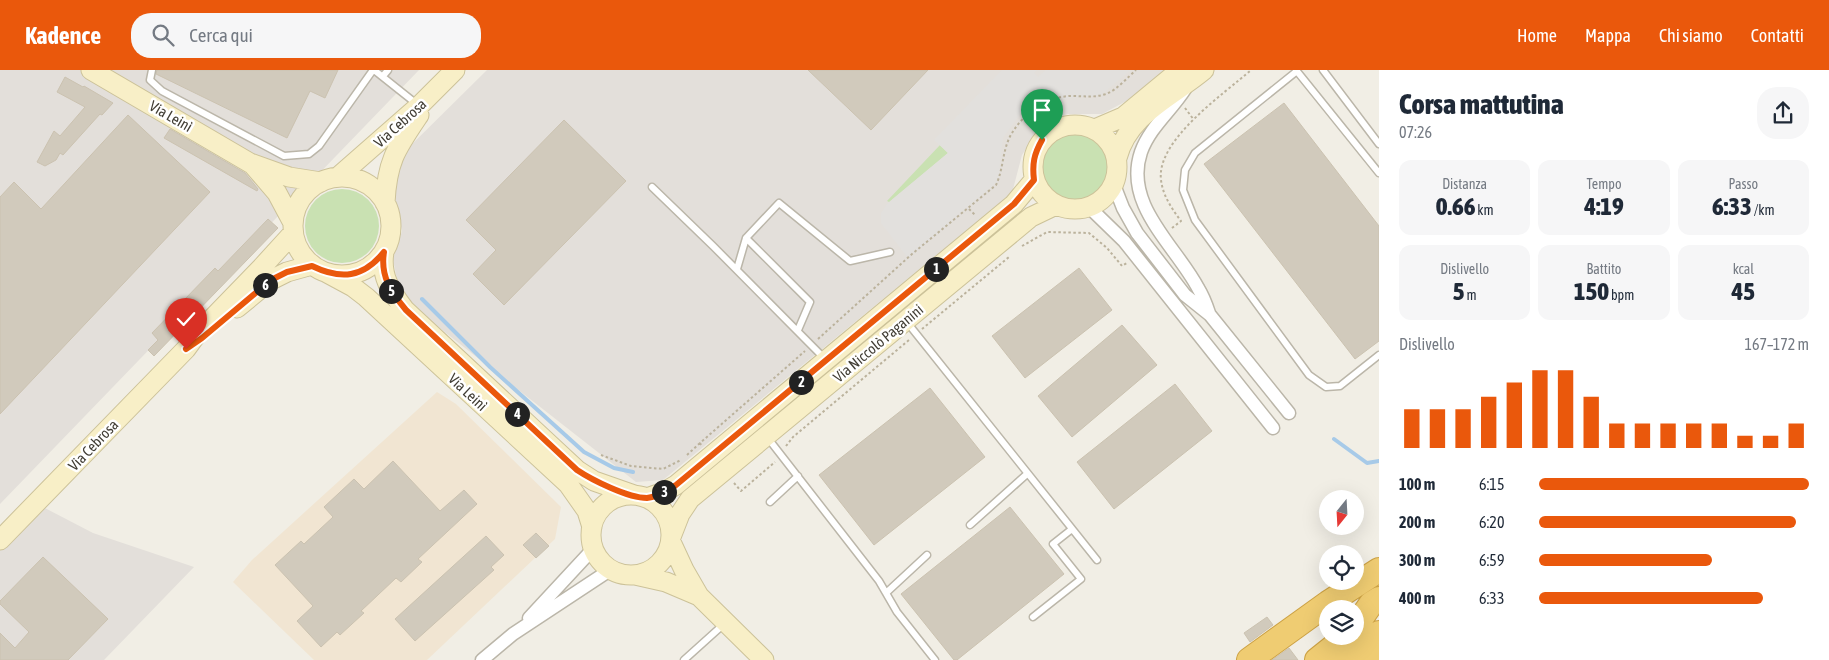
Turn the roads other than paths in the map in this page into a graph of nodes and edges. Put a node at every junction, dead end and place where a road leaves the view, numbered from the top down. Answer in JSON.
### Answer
{"nodes":[{"id":1,"x":91,"y":70,"type":"edge"},
{"id":2,"x":152,"y":70,"type":"edge"},
{"id":3,"x":374,"y":70,"type":"edge"},
{"id":4,"x":388,"y":70,"type":"edge"},
{"id":5,"x":1204,"y":70,"type":"edge"},
{"id":6,"x":1323,"y":70,"type":"edge"},
{"id":7,"x":456,"y":71,"type":"edge"},
{"id":8,"x":1296,"y":71,"type":"edge"},
{"id":9,"x":383,"y":76,"type":"junction"},
{"id":10,"x":1185,"y":76,"type":"edge"},
{"id":11,"x":435,"y":91,"type":"junction"},
{"id":12,"x":419,"y":106,"type":"junction"},
{"id":13,"x":1095,"y":129,"type":"junction"},
{"id":14,"x":1379,"y":144,"type":"edge"},
{"id":15,"x":1117,"y":158,"type":"junction"},
{"id":16,"x":250,"y":162,"type":"junction"},
{"id":17,"x":1379,"y":173,"type":"edge"},
{"id":18,"x":329,"y":180,"type":"junction"},
{"id":19,"x":1034,"y":180,"type":"junction"},
{"id":20,"x":1114,"y":185,"type":"junction"},
{"id":21,"x":652,"y":187,"type":"dead end"},
{"id":22,"x":385,"y":203,"type":"junction"},
{"id":23,"x":1056,"y":205,"type":"junction"},
{"id":24,"x":1089,"y":208,"type":"junction"},
{"id":25,"x":293,"y":228,"type":"junction"},
{"id":26,"x":746,"y":238,"type":"junction"},
{"id":27,"x":384,"y":252,"type":"junction"},
{"id":28,"x":890,"y":252,"type":"dead end"},
{"id":29,"x":320,"y":269,"type":"junction"},
{"id":30,"x":737,"y":269,"type":"junction"},
{"id":31,"x":1210,"y":315,"type":"junction"},
{"id":32,"x":911,"y":327,"type":"junction"},
{"id":33,"x":798,"y":330,"type":"junction"},
{"id":34,"x":186,"y":349,"type":"junction"},
{"id":35,"x":1379,"y":355,"type":"edge"},
{"id":36,"x":826,"y":360,"type":"junction"},
{"id":37,"x":1288,"y":414,"type":"dead end"},
{"id":38,"x":1273,"y":428,"type":"dead end"},
{"id":39,"x":766,"y":436,"type":"junction"},
{"id":40,"x":1027,"y":474,"type":"junction"},
{"id":41,"x":798,"y":476,"type":"junction"},
{"id":42,"x":640,"y":496,"type":"junction"},
{"id":43,"x":770,"y":502,"type":"dead end"},
{"id":44,"x":970,"y":525,"type":"dead end"},
{"id":45,"x":592,"y":527,"type":"junction"},
{"id":46,"x":1072,"y":529,"type":"junction"},
{"id":47,"x":671,"y":539,"type":"junction"},
{"id":48,"x":0,"y":540,"type":"edge"},
{"id":49,"x":593,"y":549,"type":"junction"},
{"id":50,"x":927,"y":556,"type":"dead end"},
{"id":51,"x":1097,"y":560,"type":"dead end"},
{"id":52,"x":610,"y":570,"type":"junction"},
{"id":53,"x":1379,"y":570,"type":"edge"},
{"id":54,"x":635,"y":575,"type":"junction"},
{"id":55,"x":886,"y":593,"type":"junction"},
{"id":56,"x":699,"y":596,"type":"junction"},
{"id":57,"x":1379,"y":599,"type":"edge"},
{"id":58,"x":1364,"y":614,"type":"edge"},
{"id":59,"x":1033,"y":618,"type":"dead end"},
{"id":60,"x":727,"y":622,"type":"junction"},
{"id":61,"x":1379,"y":633,"type":"edge"},
{"id":62,"x":513,"y":634,"type":"junction"},
{"id":63,"x":1336,"y":645,"type":"edge"},
{"id":64,"x":1379,"y":653,"type":"edge"},
{"id":65,"x":482,"y":660,"type":"edge"},
{"id":66,"x":684,"y":660,"type":"edge"},
{"id":67,"x":764,"y":660,"type":"edge"},
{"id":68,"x":935,"y":660,"type":"edge"},
{"id":69,"x":1249,"y":660,"type":"edge"},
{"id":70,"x":1317,"y":660,"type":"edge"},
{"id":71,"x":1339,"y":660,"type":"edge"},
{"id":72,"x":1369,"y":660,"type":"edge"}],
"edges":[{"from":1,"to":16,"type":"street","name":"Via Leinì"},
{"from":2,"to":3,"type":"lane"},
{"from":3,"to":9,"type":"lane"},
{"from":4,"to":9,"type":"lane"},
{"from":5,"to":10,"type":"street"},
{"from":6,"to":14,"type":"lane"},
{"from":7,"to":11,"type":"street"},
{"from":8,"to":17,"type":"lane"},
{"from":8,"to":35,"type":"lane"},
{"from":9,"to":12,"type":"lane"},
{"from":10,"to":13,"type":"street"},
{"from":10,"to":15,"type":"street"},
{"from":10,"to":31,"type":"street"},
{"from":11,"to":12,"type":"street","name":"Via Cebrosa"},
{"from":11,"to":22,"type":"street","name":"Via Cebrosa"},
{"from":12,"to":18,"type":"street","name":"Via Cebrosa"},
{"from":13,"to":15,"type":"street"},
{"from":13,"to":19,"type":"street"},
{"from":15,"to":20,"type":"street"},
{"from":16,"to":18,"type":"street","name":"Via Leinì"},
{"from":16,"to":25,"type":"street","name":"Via Leinì"},
{"from":18,"to":22,"type":"street"},
{"from":18,"to":25,"type":"street"},
{"from":19,"to":23,"type":"street"},
{"from":19,"to":36,"type":"street","name":"Via Niccolò Paganini"},
{"from":20,"to":24,"type":"street"},
{"from":20,"to":31,"type":"street"},
{"from":21,"to":30,"type":"lane"},
{"from":22,"to":27,"type":"street"},
{"from":23,"to":24,"type":"street"},
{"from":23,"to":32,"type":"street","name":"Via Niccolò Paganini"},
{"from":24,"to":38,"type":"street"},
{"from":25,"to":29,"type":"street"},
{"from":25,"to":34,"type":"street","name":"Via Cebrosa"},
{"from":26,"to":28,"type":"lane"},
{"from":26,"to":30,"type":"lane"},
{"from":26,"to":33,"type":"lane"},
{"from":27,"to":29,"type":"street"},
{"from":27,"to":42,"type":"street","name":"Via Leinì"},
{"from":29,"to":34,"type":"street","name":"Via Cebrosa"},
{"from":29,"to":45,"type":"street","name":"Via Leinì"},
{"from":30,"to":33,"type":"lane"},
{"from":31,"to":37,"type":"street"},
{"from":32,"to":39,"type":"street","name":"Via Niccolò Paganini"},
{"from":32,"to":40,"type":"lane"},
{"from":33,"to":36,"type":"lane"},
{"from":34,"to":48,"type":"street","name":"Via Cebrosa"},
{"from":36,"to":42,"type":"street","name":"Via Niccolò Paganini"},
{"from":39,"to":41,"type":"lane"},
{"from":39,"to":47,"type":"street","name":"Via Niccolò Paganini"},
{"from":40,"to":44,"type":"lane"},
{"from":40,"to":46,"type":"lane"},
{"from":41,"to":43,"type":"lane"},
{"from":41,"to":55,"type":"lane"},
{"from":42,"to":45,"type":"street"},
{"from":42,"to":47,"type":"street"},
{"from":45,"to":49,"type":"street"},
{"from":46,"to":51,"type":"lane"},
{"from":46,"to":59,"type":"lane"},
{"from":47,"to":54,"type":"street"},
{"from":47,"to":56,"type":"street"},
{"from":49,"to":52,"type":"street"},
{"from":49,"to":62,"type":"street"},
{"from":50,"to":55,"type":"lane"},
{"from":52,"to":54,"type":"street"},
{"from":52,"to":62,"type":"street"},
{"from":53,"to":69,"type":"highway"},
{"from":54,"to":56,"type":"street"},
{"from":55,"to":68,"type":"lane"},
{"from":56,"to":60,"type":"street"},
{"from":57,"to":58,"type":"highway"},
{"from":60,"to":66,"type":"lane"},
{"from":60,"to":67,"type":"street"},
{"from":61,"to":71,"type":"highway"},
{"from":62,"to":65,"type":"street"},
{"from":63,"to":70,"type":"highway"},
{"from":64,"to":72,"type":"highway"}]}
